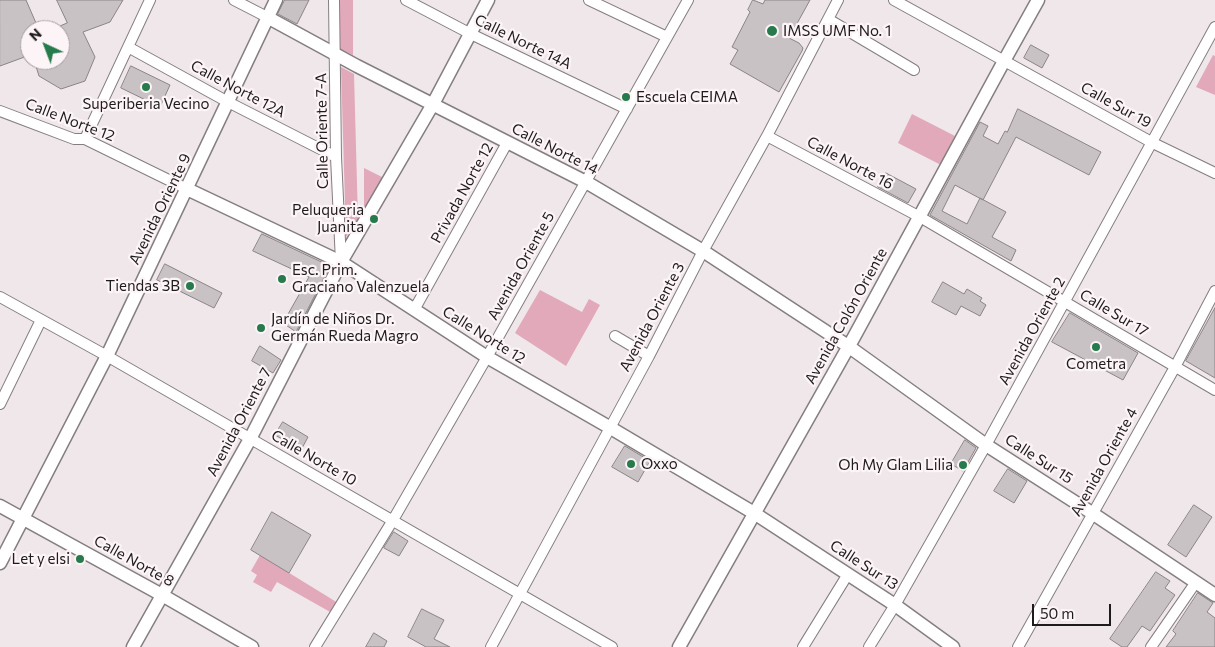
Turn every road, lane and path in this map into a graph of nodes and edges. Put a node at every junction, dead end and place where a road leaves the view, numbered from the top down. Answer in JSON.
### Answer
{"nodes":[{"id":1,"x":150,"y":0,"type":"edge"},
{"id":2,"x":234,"y":0,"type":"edge"},
{"id":3,"x":276,"y":0,"type":"edge"},
{"id":4,"x":334,"y":0,"type":"edge"},
{"id":5,"x":406,"y":0,"type":"edge"},
{"id":6,"x":488,"y":0,"type":"edge"},
{"id":7,"x":589,"y":0,"type":"edge"},
{"id":8,"x":688,"y":0,"type":"edge"},
{"id":9,"x":838,"y":0,"type":"edge"},
{"id":10,"x":894,"y":0,"type":"edge"},
{"id":11,"x":1038,"y":0,"type":"edge"},
{"id":12,"x":268,"y":17,"type":"junction"},
{"id":13,"x":828,"y":19,"type":"junction"},
{"id":14,"x":1215,"y":27,"type":"edge"},
{"id":15,"x":471,"y":34,"type":"junction"},
{"id":16,"x":667,"y":38,"type":"junction"},
{"id":17,"x":128,"y":47,"type":"junction"},
{"id":18,"x":336,"y":54,"type":"junction"},
{"id":19,"x":1004,"y":60,"type":"junction"},
{"id":20,"x":914,"y":70,"type":"dead end"},
{"id":21,"x":228,"y":102,"type":"junction"},
{"id":22,"x":433,"y":104,"type":"junction"},
{"id":23,"x":627,"y":109,"type":"junction"},
{"id":24,"x":1,"y":113,"type":"edge"},
{"id":25,"x":767,"y":136,"type":"junction"},
{"id":26,"x":85,"y":139,"type":"junction"},
{"id":27,"x":507,"y":143,"type":"junction"},
{"id":28,"x":1153,"y":143,"type":"junction"},
{"id":29,"x":336,"y":157,"type":"junction"},
{"id":30,"x":1215,"y":173,"type":"edge"},
{"id":31,"x":586,"y":182,"type":"junction"},
{"id":32,"x":187,"y":189,"type":"junction"},
{"id":33,"x":920,"y":217,"type":"junction"},
{"id":34,"x":703,"y":251,"type":"junction"},
{"id":35,"x":341,"y":262,"type":"junction"},
{"id":36,"x":1215,"y":291,"type":"edge"},
{"id":37,"x":0,"y":297,"type":"edge"},
{"id":38,"x":1064,"y":302,"type":"junction"},
{"id":39,"x":414,"y":310,"type":"junction"},
{"id":40,"x":41,"y":320,"type":"junction"},
{"id":41,"x":615,"y":336,"type":"dead end"},
{"id":42,"x":848,"y":346,"type":"junction"},
{"id":43,"x":107,"y":356,"type":"junction"},
{"id":44,"x":649,"y":356,"type":"junction"},
{"id":45,"x":487,"y":357,"type":"junction"},
{"id":46,"x":1175,"y":367,"type":"junction"},
{"id":47,"x":1215,"y":390,"type":"edge"},
{"id":48,"x":0,"y":404,"type":"edge"},
{"id":49,"x":609,"y":427,"type":"junction"},
{"id":50,"x":250,"y":439,"type":"junction"},
{"id":51,"x":986,"y":445,"type":"junction"},
{"id":52,"x":0,"y":506,"type":"edge"},
{"id":53,"x":754,"y":513,"type":"junction"},
{"id":54,"x":1092,"y":513,"type":"junction"},
{"id":55,"x":24,"y":518,"type":"junction"},
{"id":56,"x":393,"y":520,"type":"junction"},
{"id":57,"x":0,"y":563,"type":"edge"},
{"id":58,"x":848,"y":574,"type":"junction"},
{"id":59,"x":1196,"y":582,"type":"junction"},
{"id":60,"x":520,"y":594,"type":"junction"},
{"id":61,"x":162,"y":595,"type":"junction"},
{"id":62,"x":1215,"y":595,"type":"edge"},
{"id":63,"x":895,"y":605,"type":"junction"},
{"id":64,"x":133,"y":647,"type":"edge"},
{"id":65,"x":252,"y":647,"type":"edge"},
{"id":66,"x":315,"y":647,"type":"edge"},
{"id":67,"x":491,"y":647,"type":"edge"},
{"id":68,"x":612,"y":647,"type":"edge"},
{"id":69,"x":679,"y":647,"type":"edge"},
{"id":70,"x":803,"y":647,"type":"edge"},
{"id":71,"x":869,"y":647,"type":"edge"},
{"id":72,"x":953,"y":647,"type":"edge"},
{"id":73,"x":1018,"y":647,"type":"edge"},
{"id":74,"x":1151,"y":647,"type":"edge"}],
"edges":[{"from":1,"to":17,"type":"street"},
{"from":2,"to":12,"type":"street","name":"Calle Norte 14"},
{"from":3,"to":12,"type":"street","name":"Avenida Oriente 9"},
{"from":4,"to":18,"type":"street","name":"Calle Oriente 7-A"},
{"from":5,"to":15,"type":"street","name":"Calle Norte 14A"},
{"from":6,"to":15,"type":"street","name":"Avenida Oriente 7"},
{"from":7,"to":16,"type":"street"},
{"from":8,"to":16,"type":"street","name":"Avenida Oriente 5"},
{"from":9,"to":13,"type":"street","name":"Avenida Oriente 3"},
{"from":10,"to":19,"type":"street","name":"Calle Sur 19"},
{"from":11,"to":19,"type":"street","name":"Avenida Colón Oriente"},
{"from":12,"to":18,"type":"street","name":"Calle Norte 14"},
{"from":12,"to":21,"type":"street","name":"Avenida Oriente 9"},
{"from":13,"to":20,"type":"street"},
{"from":13,"to":25,"type":"street","name":"Avenida Oriente 3"},
{"from":14,"to":28,"type":"street","name":"Avenida Oriente 2"},
{"from":15,"to":22,"type":"street","name":"Avenida Oriente 7"},
{"from":15,"to":23,"type":"street","name":"Calle Norte 14A"},
{"from":16,"to":23,"type":"street","name":"Avenida Oriente 5"},
{"from":17,"to":21,"type":"street","name":"Calle Norte 12A"},
{"from":17,"to":26,"type":"street"},
{"from":18,"to":22,"type":"street","name":"Calle Norte 14"},
{"from":18,"to":29,"type":"street","name":"Calle Oriente 7-A"},
{"from":19,"to":28,"type":"street","name":"Calle Sur 19"},
{"from":19,"to":33,"type":"street","name":"Avenida Colón Oriente"},
{"from":21,"to":29,"type":"street","name":"Calle Norte 12A"},
{"from":21,"to":32,"type":"street","name":"Avenida Oriente 9"},
{"from":22,"to":27,"type":"street","name":"Calle Norte 14"},
{"from":22,"to":35,"type":"street","name":"Avenida Oriente 7"},
{"from":23,"to":31,"type":"street","name":"Avenida Oriente 5"},
{"from":24,"to":26,"type":"street","name":"Calle Norte 12"},
{"from":25,"to":33,"type":"street","name":"Calle Norte 16"},
{"from":25,"to":34,"type":"street","name":"Avenida Oriente 3"},
{"from":26,"to":32,"type":"street","name":"Calle Norte 12"},
{"from":27,"to":31,"type":"street","name":"Calle Norte 14"},
{"from":27,"to":39,"type":"street","name":"Privada Norte 12"},
{"from":28,"to":30,"type":"street","name":"Calle Sur 19"},
{"from":28,"to":38,"type":"street","name":"Avenida Oriente 2"},
{"from":29,"to":35,"type":"street","name":"Calle Oriente 7-A"},
{"from":31,"to":34,"type":"street","name":"Calle Norte 14"},
{"from":31,"to":45,"type":"street","name":"Avenida Oriente 5"},
{"from":32,"to":35,"type":"street","name":"Calle Norte 12"},
{"from":32,"to":43,"type":"street","name":"Avenida Oriente 9"},
{"from":33,"to":38,"type":"street","name":"Calle Sur 17"},
{"from":33,"to":42,"type":"street","name":"Avenida Colón Oriente"},
{"from":34,"to":42,"type":"street","name":"Calle Norte 14"},
{"from":34,"to":44,"type":"street","name":"Avenida Oriente 3"},
{"from":35,"to":39,"type":"street","name":"Calle Norte 12"},
{"from":35,"to":50,"type":"street","name":"Avenida Oriente 7"},
{"from":36,"to":46,"type":"street","name":"Avenida Oriente 4"},
{"from":37,"to":40,"type":"street","name":"Calle Norte 10"},
{"from":38,"to":46,"type":"street","name":"Calle Sur 17"},
{"from":38,"to":51,"type":"street","name":"Avenida Oriente 2"},
{"from":39,"to":45,"type":"street","name":"Calle Norte 12"},
{"from":40,"to":43,"type":"street","name":"Calle Norte 10"},
{"from":40,"to":48,"type":"street"},
{"from":41,"to":44,"type":"street"},
{"from":42,"to":51,"type":"street","name":"Calle Sur 15"},
{"from":42,"to":53,"type":"street","name":"Avenida Colón Oriente"},
{"from":43,"to":50,"type":"street","name":"Calle Norte 10"},
{"from":43,"to":55,"type":"street","name":"Avenida Oriente 9"},
{"from":44,"to":49,"type":"street","name":"Avenida Oriente 3"},
{"from":45,"to":49,"type":"street","name":"Calle Norte 12"},
{"from":45,"to":56,"type":"street","name":"Avenida Oriente 5"},
{"from":46,"to":47,"type":"street","name":"Calle Sur 17"},
{"from":46,"to":54,"type":"street","name":"Avenida Oriente 4"},
{"from":49,"to":53,"type":"street","name":"Calle Norte 12"},
{"from":49,"to":60,"type":"street","name":"Avenida Oriente 3"},
{"from":50,"to":56,"type":"street","name":"Calle Norte 10"},
{"from":50,"to":61,"type":"street","name":"Avenida Oriente 7"},
{"from":51,"to":54,"type":"street","name":"Calle Sur 15"},
{"from":51,"to":63,"type":"street","name":"Avenida Oriente 2"},
{"from":52,"to":55,"type":"street","name":"Calle Norte 8"},
{"from":53,"to":58,"type":"street","name":"Calle Sur 13"},
{"from":53,"to":69,"type":"street","name":"Avenida Colón Oriente"},
{"from":54,"to":59,"type":"street","name":"Calle Sur 15"},
{"from":54,"to":73,"type":"street","name":"Avenida Oriente 4"},
{"from":55,"to":57,"type":"street","name":"Avenida Oriente 9"},
{"from":55,"to":61,"type":"street","name":"Calle Norte 8"},
{"from":56,"to":60,"type":"street","name":"Calle Norte 10"},
{"from":56,"to":66,"type":"street","name":"Avenida Oriente 5"},
{"from":58,"to":63,"type":"street","name":"Calle Sur 13"},
{"from":58,"to":70,"type":"street"},
{"from":59,"to":62,"type":"street","name":"Calle Sur 15"},
{"from":59,"to":74,"type":"street"},
{"from":60,"to":67,"type":"street","name":"Avenida Oriente 3"},
{"from":60,"to":68,"type":"street","name":"Calle Norte 10"},
{"from":61,"to":64,"type":"street","name":"Avenida Oriente 7"},
{"from":61,"to":65,"type":"street","name":"Calle Norte 8"},
{"from":63,"to":71,"type":"street","name":"Avenida Oriente 2"},
{"from":63,"to":72,"type":"street","name":"Calle Sur 13"}]}
